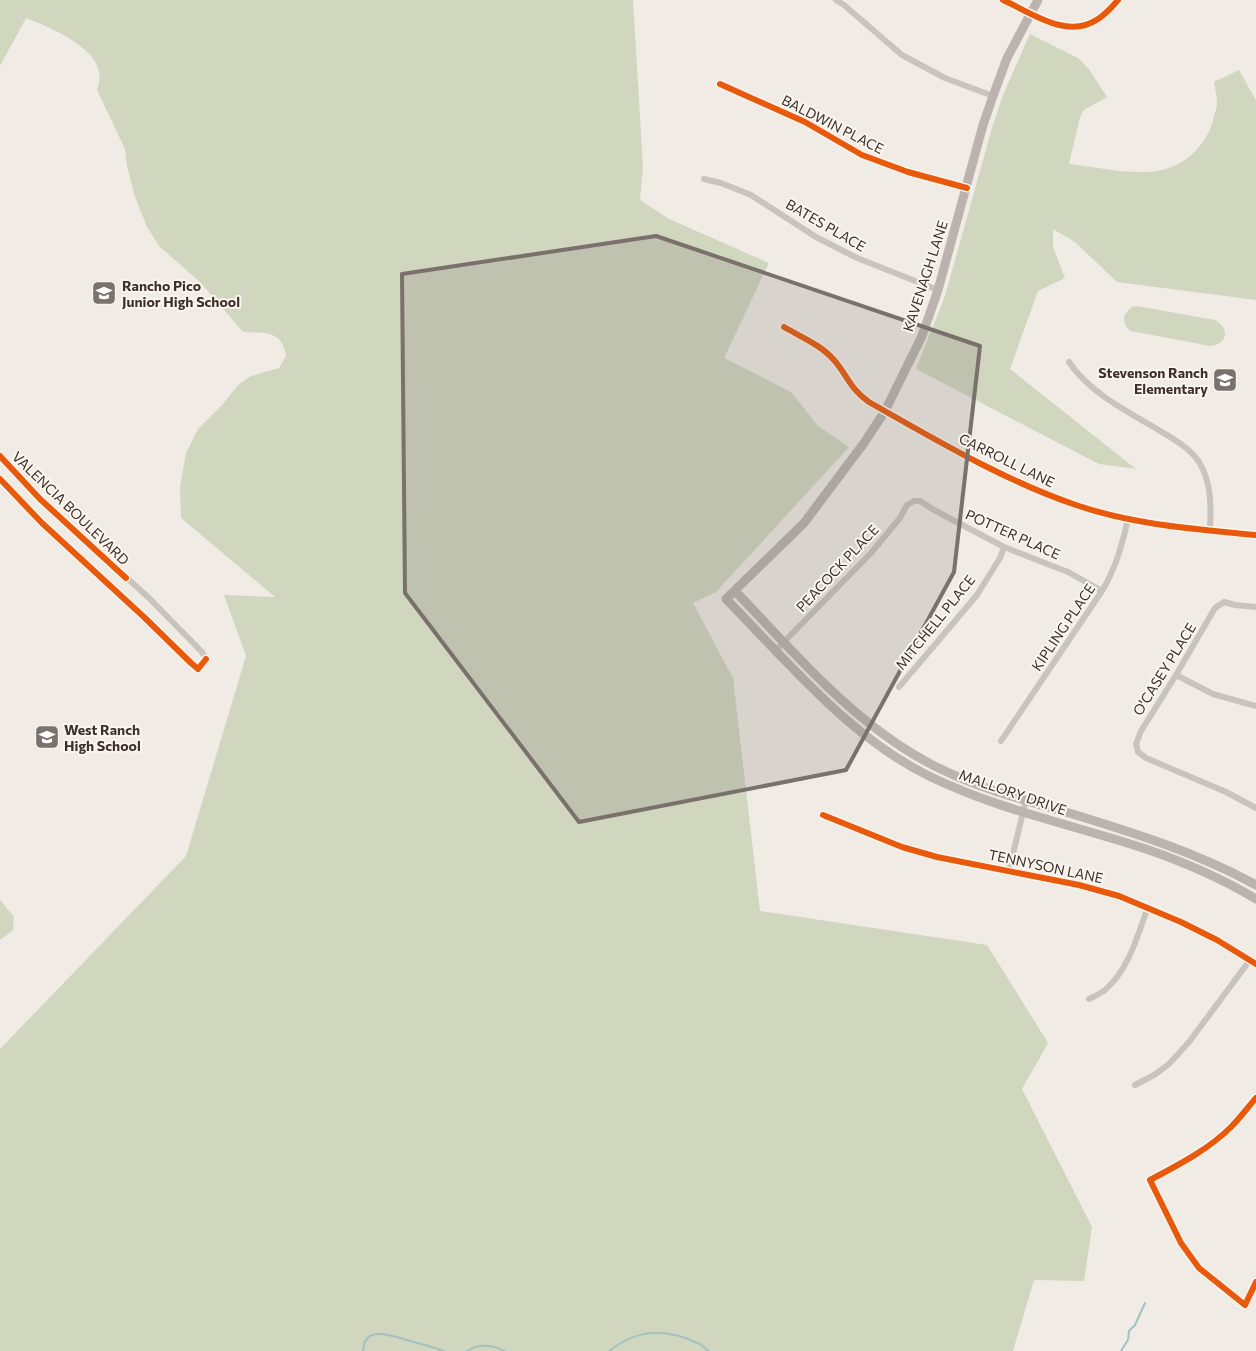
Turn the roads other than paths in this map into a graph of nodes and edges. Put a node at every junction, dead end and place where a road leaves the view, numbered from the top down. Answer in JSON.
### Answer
{"nodes":[{"id":1,"x":836,"y":0,"type":"edge"},
{"id":2,"x":1003,"y":0,"type":"edge"},
{"id":3,"x":1038,"y":0,"type":"edge"},
{"id":4,"x":1118,"y":0,"type":"edge"},
{"id":5,"x":1031,"y":13,"type":"junction"},
{"id":6,"x":720,"y":84,"type":"dead end"},
{"id":7,"x":993,"y":96,"type":"junction"},
{"id":8,"x":704,"y":179,"type":"dead end"},
{"id":9,"x":967,"y":188,"type":"junction"},
{"id":10,"x":938,"y":290,"type":"junction"},
{"id":11,"x":784,"y":327,"type":"dead end"},
{"id":12,"x":1069,"y":362,"type":"dead end"},
{"id":13,"x":885,"y":411,"type":"junction"},
{"id":14,"x":0,"y":456,"type":"edge"},
{"id":15,"x":0,"y":479,"type":"edge"},
{"id":16,"x":914,"y":501,"type":"joint"},
{"id":17,"x":1128,"y":519,"type":"junction"},
{"id":18,"x":1210,"y":530,"type":"junction"},
{"id":19,"x":1256,"y":535,"type":"edge"},
{"id":20,"x":1004,"y":547,"type":"junction"},
{"id":21,"x":735,"y":591,"type":"junction"},
{"id":22,"x":1102,"y":592,"type":"junction"},
{"id":23,"x":726,"y":600,"type":"joint"},
{"id":24,"x":1256,"y":607,"type":"edge"},
{"id":25,"x":784,"y":642,"type":"junction"},
{"id":26,"x":776,"y":650,"type":"junction"},
{"id":27,"x":206,"y":659,"type":"dead end"},
{"id":28,"x":198,"y":669,"type":"dead end"},
{"id":29,"x":1176,"y":675,"type":"junction"},
{"id":30,"x":899,"y":686,"type":"dead end"},
{"id":31,"x":1256,"y":706,"type":"edge"},
{"id":32,"x":1001,"y":740,"type":"dead end"},
{"id":33,"x":1026,"y":800,"type":"junction"},
{"id":34,"x":1256,"y":808,"type":"edge"},
{"id":35,"x":1023,"y":812,"type":"junction"},
{"id":36,"x":823,"y":815,"type":"dead end"},
{"id":37,"x":1010,"y":870,"type":"junction"},
{"id":38,"x":1256,"y":885,"type":"edge"},
{"id":39,"x":1256,"y":898,"type":"edge"},
{"id":40,"x":1148,"y":907,"type":"junction"},
{"id":41,"x":1253,"y":962,"type":"edge"},
{"id":42,"x":1089,"y":998,"type":"dead end"},
{"id":43,"x":1135,"y":1085,"type":"dead end"},
{"id":44,"x":1256,"y":1098,"type":"edge"},
{"id":45,"x":1256,"y":1282,"type":"edge"}],
"edges":[{"from":1,"to":7,"type":"street"},
{"from":2,"to":5,"type":"street"},
{"from":3,"to":5,"type":"main road","name":"KAVENAGH LANE"},
{"from":4,"to":5,"type":"street"},
{"from":5,"to":7,"type":"main road","name":"KAVENAGH LANE"},
{"from":6,"to":9,"type":"street","name":"BALDWIN PLACE"},
{"from":7,"to":9,"type":"main road","name":"KAVENAGH LANE"},
{"from":8,"to":10,"type":"street","name":"BATES PLACE"},
{"from":9,"to":10,"type":"main road","name":"KAVENAGH LANE"},
{"from":10,"to":13,"type":"main road","name":"KAVENAGH LANE"},
{"from":11,"to":13,"type":"street","name":"CARROLL LANE"},
{"from":12,"to":18,"type":"street"},
{"from":13,"to":17,"type":"street","name":"CARROLL LANE"},
{"from":13,"to":21,"type":"main road","name":"KAVENAGH LANE"},
{"from":14,"to":27,"type":"street","name":"VALENCIA BOULEVARD"},
{"from":15,"to":28,"type":"street","name":"VALENCIA BOULEVARD"},
{"from":16,"to":20,"type":"street","name":"POTTER PLACE"},
{"from":16,"to":25,"type":"street","name":"PEACOCK PLACE"},
{"from":17,"to":18,"type":"street","name":"CARROLL LANE"},
{"from":17,"to":22,"type":"street","name":"KIPLING PLACE"},
{"from":18,"to":19,"type":"street","name":"CARROLL LANE"},
{"from":20,"to":22,"type":"street","name":"POTTER PLACE"},
{"from":20,"to":30,"type":"street","name":"MITCHELL PLACE"},
{"from":21,"to":23,"type":"main road","name":"KAVENAGH LANE"},
{"from":21,"to":25,"type":"main road"},
{"from":22,"to":32,"type":"street","name":"KIPLING PLACE"},
{"from":23,"to":26,"type":"main road","name":"MALLORY DRIVE"},
{"from":24,"to":29,"type":"street","name":"O'CASEY PLACE"},
{"from":25,"to":26,"type":"street","name":"PEACOCK PLACE"},
{"from":25,"to":33,"type":"main road"},
{"from":26,"to":35,"type":"main road","name":"MALLORY DRIVE"},
{"from":29,"to":31,"type":"street"},
{"from":29,"to":34,"type":"street","name":"O'CASEY PLACE"},
{"from":33,"to":35,"type":"street"},
{"from":33,"to":38,"type":"main road"},
{"from":35,"to":37,"type":"street"},
{"from":35,"to":39,"type":"main road","name":"MALLORY DRIVE"},
{"from":36,"to":37,"type":"street","name":"TENNYSON LANE"},
{"from":37,"to":40,"type":"street","name":"TENNYSON LANE"},
{"from":40,"to":41,"type":"street","name":"TENNYSON LANE"},
{"from":40,"to":42,"type":"street"},
{"from":41,"to":43,"type":"street"},
{"from":44,"to":45,"type":"street"}]}
